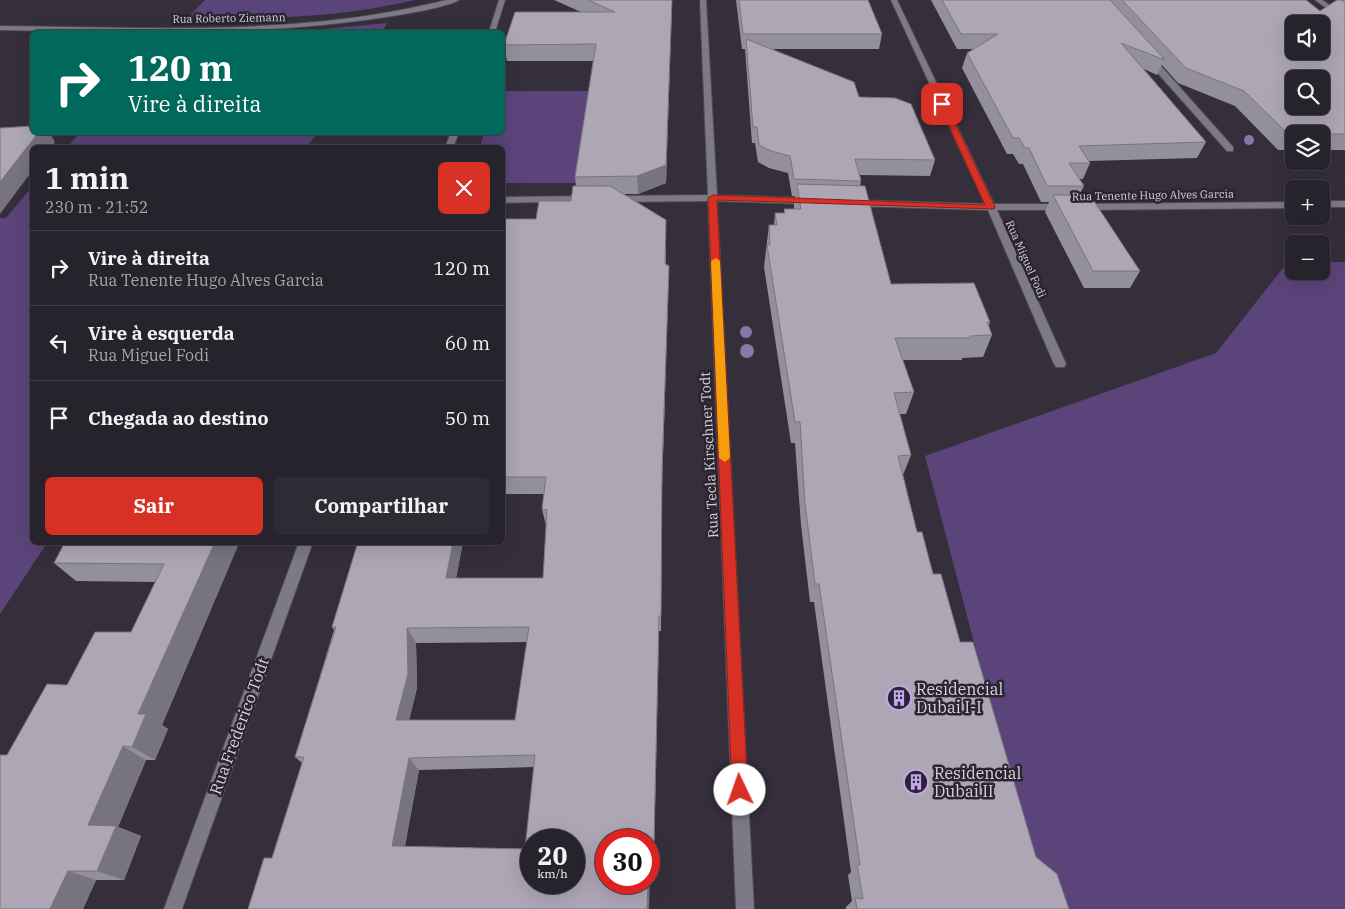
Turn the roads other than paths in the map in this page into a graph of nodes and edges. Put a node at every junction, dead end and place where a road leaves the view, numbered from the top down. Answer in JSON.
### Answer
{"nodes":[{"id":1,"x":456,"y":0,"type":"edge"},
{"id":2,"x":502,"y":0,"type":"edge"},
{"id":3,"x":703,"y":0,"type":"edge"},
{"id":4,"x":894,"y":0,"type":"edge"},
{"id":5,"x":1318,"y":0,"type":"edge"},
{"id":6,"x":1345,"y":19,"type":"edge"},
{"id":7,"x":0,"y":28,"type":"edge"},
{"id":8,"x":493,"y":30,"type":"edge"},
{"id":9,"x":1144,"y":52,"type":"edge"},
{"id":10,"x":1230,"y":149,"type":"dead end"},
{"id":11,"x":713,"y":198,"type":"junction"},
{"id":12,"x":505,"y":200,"type":"edge"},
{"id":13,"x":822,"y":202,"type":"edge"},
{"id":14,"x":842,"y":202,"type":"edge"},
{"id":15,"x":1330,"y":204,"type":"edge"},
{"id":16,"x":1345,"y":204,"type":"edge"},
{"id":17,"x":1285,"y":205,"type":"edge"},
{"id":18,"x":991,"y":207,"type":"junction"},
{"id":19,"x":1060,"y":364,"type":"dead end"},
{"id":20,"x":305,"y":545,"type":"edge"},
{"id":21,"x":173,"y":909,"type":"edge"},
{"id":22,"x":745,"y":909,"type":"edge"}],
"edges":[{"from":1,"to":7,"type":"street","name":"Rua Roberto Ziemann"},
{"from":2,"to":8,"type":"street"},
{"from":3,"to":11,"type":"street","name":"Rua Tecla Kirschner Todt"},
{"from":4,"to":18,"type":"street","name":"Rua Miguel Fodi"},
{"from":5,"to":6,"type":"street"},
{"from":9,"to":10,"type":"street"},
{"from":11,"to":12,"type":"street"},
{"from":11,"to":13,"type":"street"},
{"from":11,"to":22,"type":"street","name":"Rua Tecla Kirschner Todt"},
{"from":14,"to":18,"type":"street","name":"Rua Tenente Hugo Alves Garcia"},
{"from":15,"to":16,"type":"street"},
{"from":17,"to":18,"type":"street","name":"Rua Tenente Hugo Alves Garcia"},
{"from":18,"to":19,"type":"street","name":"Rua Miguel Fodi"},
{"from":20,"to":21,"type":"street","name":"Rua Frederico Todt"}]}
